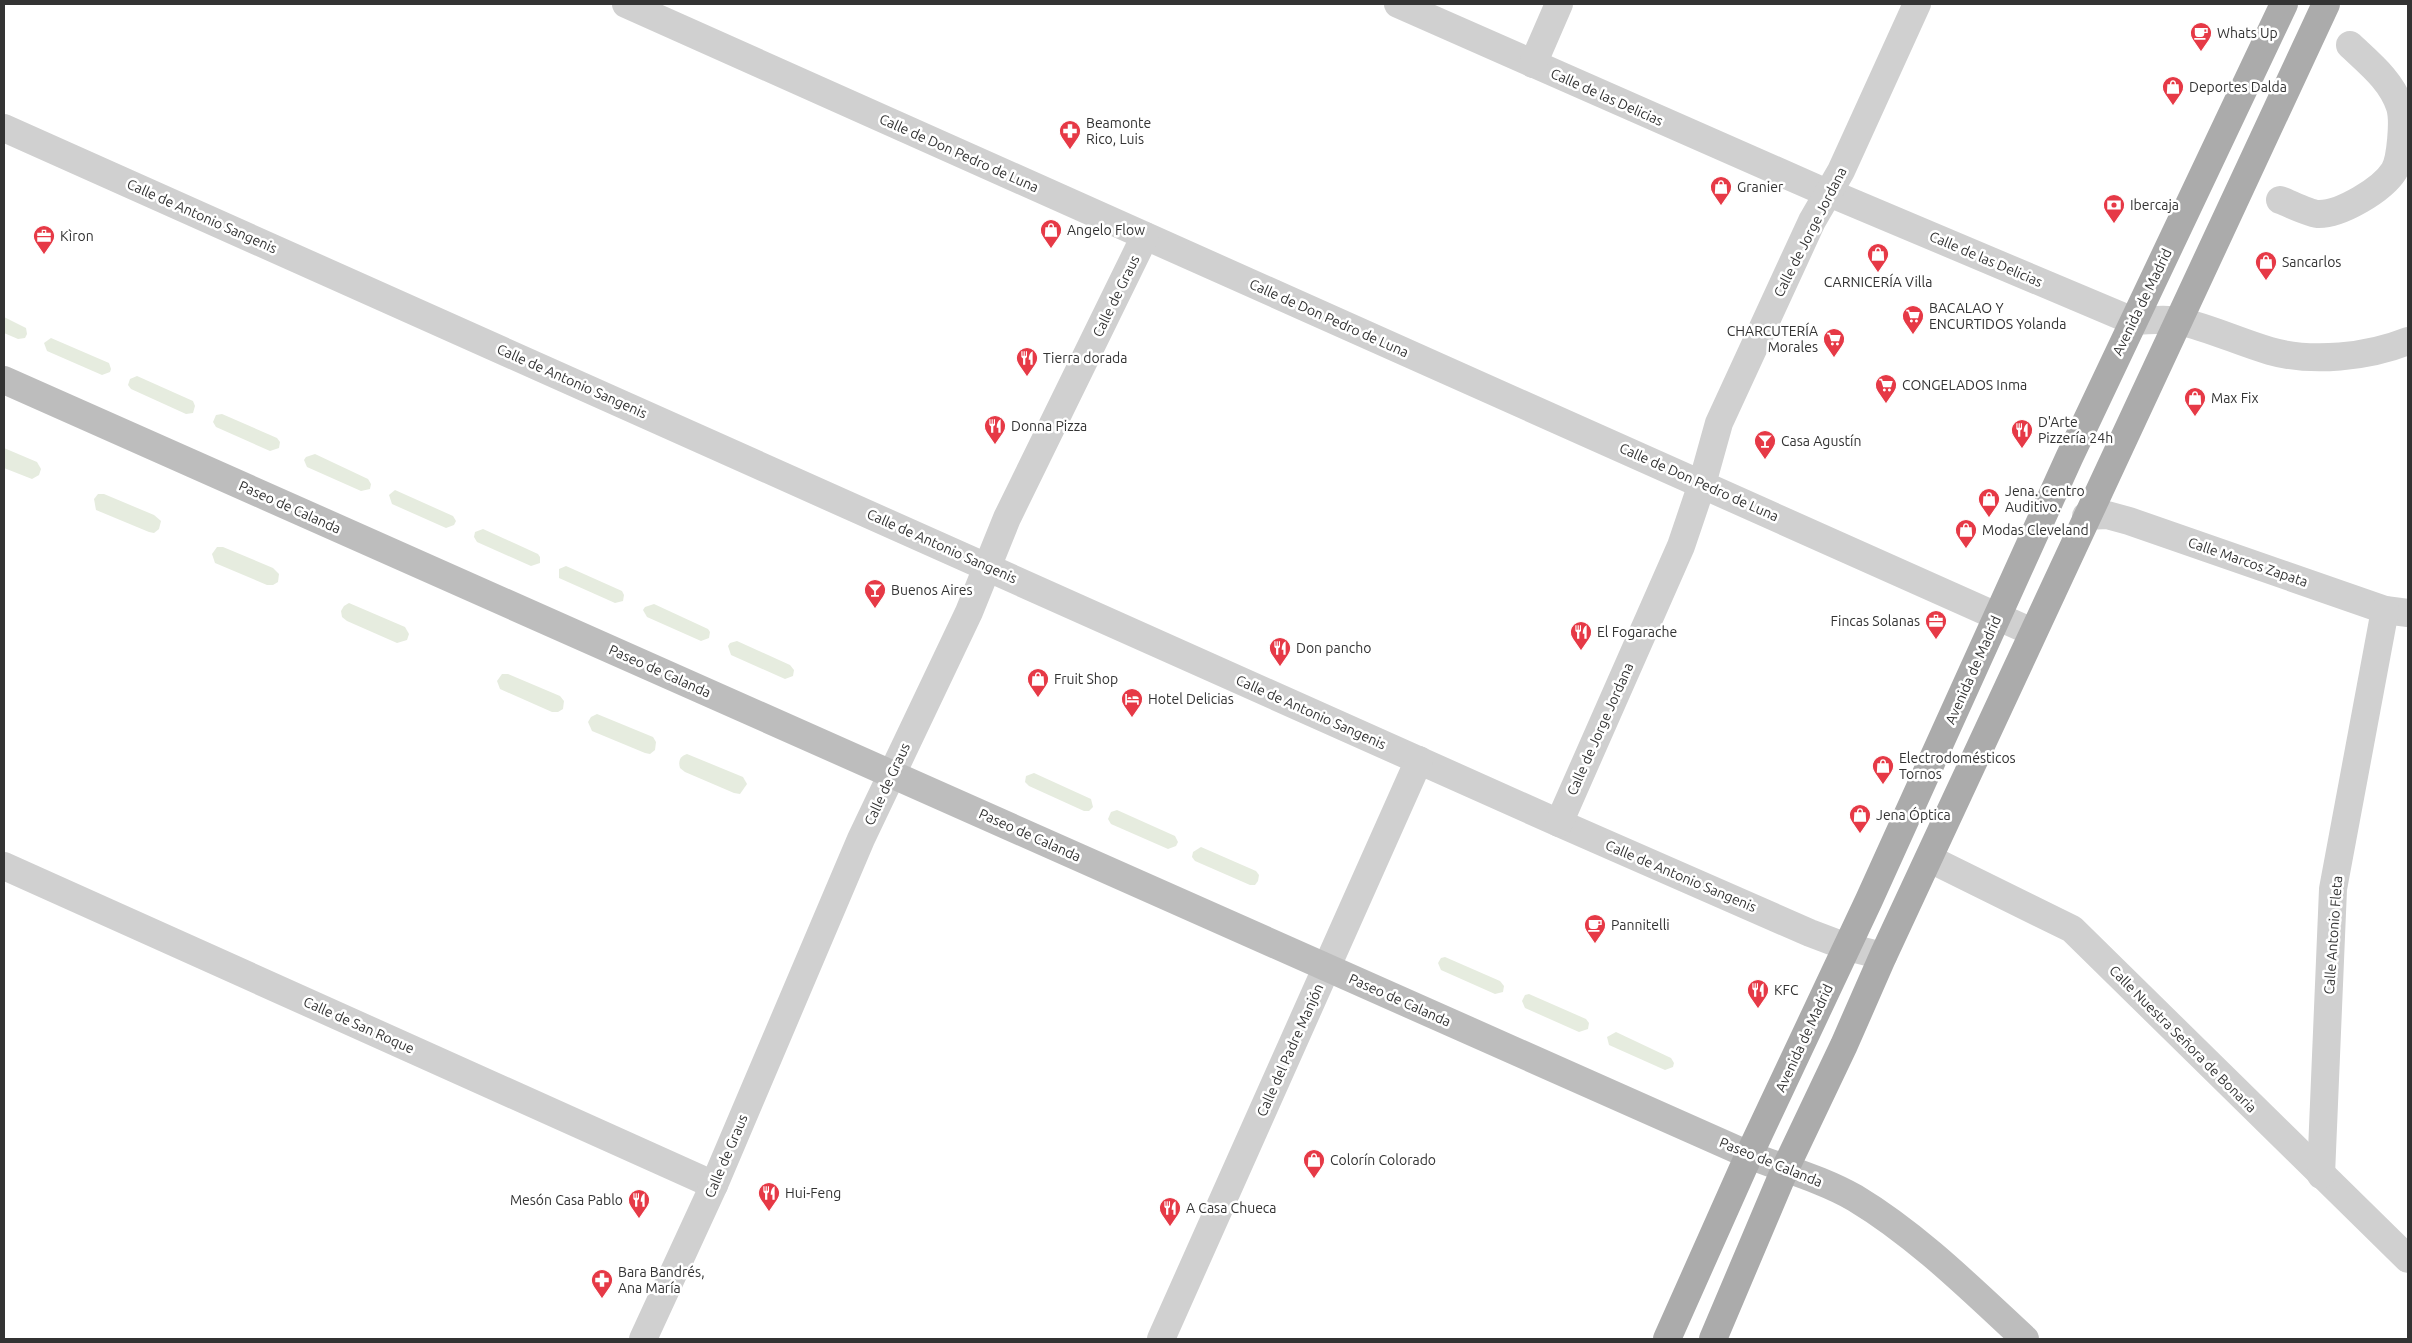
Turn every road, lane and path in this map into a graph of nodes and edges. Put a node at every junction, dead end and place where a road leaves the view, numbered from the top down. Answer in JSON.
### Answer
{"nodes":[{"id":1,"x":626,"y":4,"type":"edge"},
{"id":2,"x":1398,"y":4,"type":"edge"},
{"id":3,"x":1559,"y":4,"type":"edge"},
{"id":4,"x":1918,"y":4,"type":"edge"},
{"id":5,"x":2284,"y":4,"type":"edge"},
{"id":6,"x":2326,"y":4,"type":"edge"},
{"id":7,"x":2350,"y":45,"type":"dead end"},
{"id":8,"x":1533,"y":64,"type":"junction"},
{"id":9,"x":4,"y":128,"type":"edge"},
{"id":10,"x":2401,"y":174,"type":"edge"},
{"id":11,"x":2280,"y":200,"type":"dead end"},
{"id":12,"x":1145,"y":236,"type":"junction"},
{"id":13,"x":2178,"y":321,"type":"junction"},
{"id":14,"x":2133,"y":322,"type":"junction"},
{"id":15,"x":2408,"y":341,"type":"edge"},
{"id":16,"x":4,"y":380,"type":"edge"},
{"id":17,"x":1702,"y":484,"type":"junction"},
{"id":18,"x":2086,"y":516,"type":"junction"},
{"id":19,"x":987,"y":566,"type":"junction"},
{"id":20,"x":2397,"y":611,"type":"edge"},
{"id":21,"x":1997,"y":616,"type":"junction"},
{"id":22,"x":2032,"y":632,"type":"junction"},
{"id":23,"x":1420,"y":760,"type":"junction"},
{"id":24,"x":892,"y":774,"type":"junction"},
{"id":25,"x":1559,"y":823,"type":"junction"},
{"id":26,"x":1930,"y":859,"type":"junction"},
{"id":27,"x":4,"y":866,"type":"edge"},
{"id":28,"x":1847,"y":948,"type":"junction"},
{"id":29,"x":1883,"y":956,"type":"junction"},
{"id":30,"x":1327,"y":967,"type":"junction"},
{"id":31,"x":1749,"y":1155,"type":"junction"},
{"id":32,"x":1785,"y":1169,"type":"junction"},
{"id":33,"x":2321,"y":1175,"type":"junction"},
{"id":34,"x":714,"y":1185,"type":"junction"},
{"id":35,"x":2408,"y":1259,"type":"edge"},
{"id":36,"x":643,"y":1339,"type":"edge"},
{"id":37,"x":1161,"y":1339,"type":"edge"},
{"id":38,"x":1667,"y":1339,"type":"edge"},
{"id":39,"x":1713,"y":1339,"type":"edge"},
{"id":40,"x":2025,"y":1339,"type":"edge"}],
"edges":[{"from":1,"to":12,"type":"street","name":"Calle de Don Pedro de Luna"},
{"from":2,"to":8,"type":"street","name":"Calle de las Delicias"},
{"from":3,"to":8,"type":"street"},
{"from":4,"to":17,"type":"street","name":"Calle de Jorge Jordana"},
{"from":5,"to":14,"type":"main road","name":"Avenida de Madrid"},
{"from":6,"to":13,"type":"main road"},
{"from":7,"to":10,"type":"street"},
{"from":8,"to":14,"type":"street","name":"Calle de las Delicias"},
{"from":9,"to":19,"type":"street","name":"Calle de Antonio Sangenis"},
{"from":10,"to":11,"type":"street"},
{"from":12,"to":17,"type":"street","name":"Calle de Don Pedro de Luna"},
{"from":12,"to":19,"type":"street","name":"Calle de Graus"},
{"from":13,"to":14,"type":"street"},
{"from":13,"to":15,"type":"street"},
{"from":13,"to":18,"type":"main road"},
{"from":14,"to":21,"type":"main road","name":"Avenida de Madrid"},
{"from":16,"to":24,"type":"main road","name":"Paseo de Calanda"},
{"from":17,"to":21,"type":"street","name":"Calle de Don Pedro de Luna"},
{"from":17,"to":25,"type":"street","name":"Calle de Jorge Jordana"},
{"from":18,"to":20,"type":"street","name":"Calle Marcos Zapata"},
{"from":18,"to":22,"type":"main road"},
{"from":19,"to":23,"type":"street","name":"Calle de Antonio Sangenis"},
{"from":19,"to":24,"type":"street","name":"Calle de Graus"},
{"from":20,"to":33,"type":"street","name":"Calle Antonio Fleta"},
{"from":21,"to":22,"type":"street","name":"Calle de Don Pedro de Luna"},
{"from":21,"to":28,"type":"main road","name":"Avenida de Madrid"},
{"from":22,"to":26,"type":"main road"},
{"from":23,"to":25,"type":"street","name":"Calle de Antonio Sangenis"},
{"from":23,"to":30,"type":"street","name":"Calle del Padre Manjón"},
{"from":24,"to":30,"type":"main road","name":"Paseo de Calanda"},
{"from":24,"to":34,"type":"street","name":"Calle de Graus"},
{"from":25,"to":28,"type":"street","name":"Calle de Antonio Sangenis"},
{"from":26,"to":29,"type":"main road"},
{"from":26,"to":33,"type":"street","name":"Calle Nuestra Señora de Bonaria"},
{"from":27,"to":34,"type":"street","name":"Calle de San Roque"},
{"from":28,"to":29,"type":"street","name":"Calle de Antonio Sangenis"},
{"from":28,"to":31,"type":"main road","name":"Avenida de Madrid"},
{"from":29,"to":32,"type":"main road"},
{"from":30,"to":31,"type":"main road","name":"Paseo de Calanda"},
{"from":30,"to":37,"type":"street","name":"Calle del Padre Manjón"},
{"from":31,"to":32,"type":"main road","name":"Paseo de Calanda"},
{"from":31,"to":38,"type":"main road","name":"Avenida de Madrid"},
{"from":32,"to":39,"type":"main road"},
{"from":32,"to":40,"type":"main road","name":"Paseo de Calanda"},
{"from":33,"to":35,"type":"street","name":"Calle Nuestra Señora de Bonaria"},
{"from":34,"to":36,"type":"street","name":"Calle de Graus"}]}
